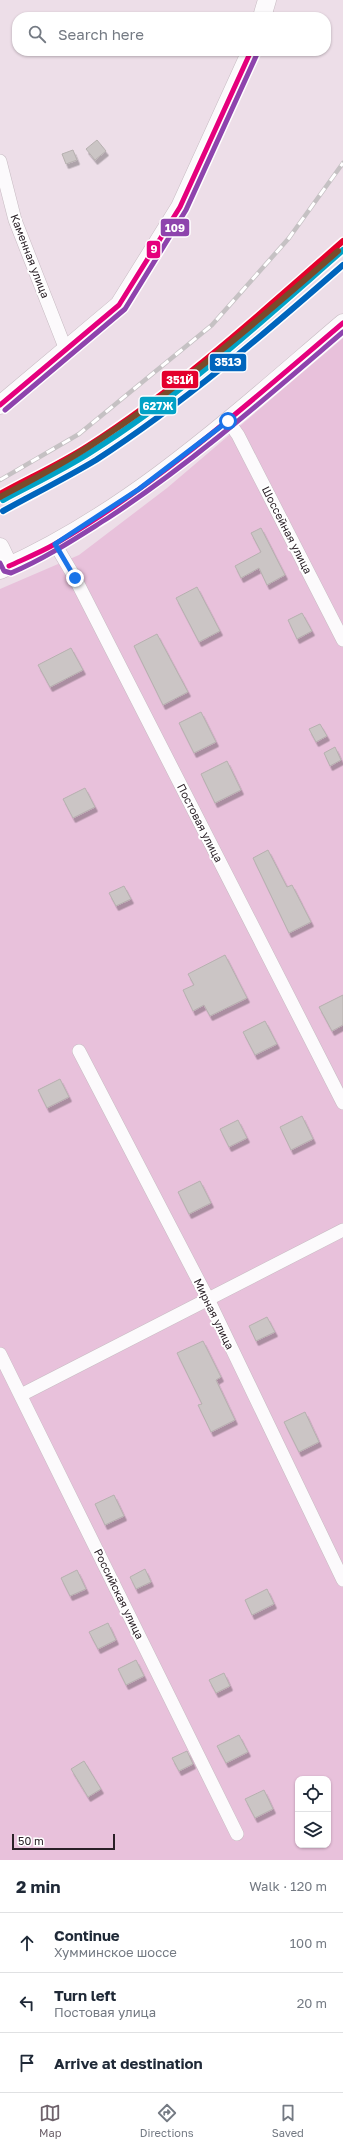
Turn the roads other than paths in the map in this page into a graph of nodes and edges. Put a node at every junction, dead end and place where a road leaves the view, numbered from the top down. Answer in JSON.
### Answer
{"nodes":[{"id":1,"x":267,"y":0,"type":"edge"},
{"id":2,"x":263,"y":12,"type":"edge"},
{"id":3,"x":249,"y":56,"type":"edge"},
{"id":4,"x":0,"y":161,"type":"edge"},
{"id":5,"x":343,"y":322,"type":"edge"},
{"id":6,"x":66,"y":350,"type":"junction"},
{"id":7,"x":0,"y":405,"type":"edge"},
{"id":8,"x":228,"y":421,"type":"junction"},
{"id":9,"x":55,"y":544,"type":"junction"},
{"id":10,"x":0,"y":547,"type":"edge"},
{"id":11,"x":4,"y":568,"type":"edge"},
{"id":12,"x":343,"y":640,"type":"edge"},
{"id":13,"x":79,"y":1052,"type":"dead end"},
{"id":14,"x":343,"y":1103,"type":"edge"},
{"id":15,"x":343,"y":1230,"type":"edge"},
{"id":16,"x":208,"y":1299,"type":"junction"},
{"id":17,"x":0,"y":1354,"type":"edge"},
{"id":18,"x":21,"y":1395,"type":"junction"},
{"id":19,"x":343,"y":1580,"type":"edge"},
{"id":20,"x":237,"y":1834,"type":"dead end"}],
"edges":[{"from":1,"to":2,"type":"street"},
{"from":3,"to":6,"type":"street"},
{"from":4,"to":6,"type":"street","name":"Каменная улица"},
{"from":5,"to":8,"type":"street"},
{"from":6,"to":7,"type":"street"},
{"from":8,"to":9,"type":"street"},
{"from":8,"to":12,"type":"street","name":"Шоссейная улица"},
{"from":9,"to":11,"type":"street"},
{"from":9,"to":14,"type":"street","name":"Постовая улица"},
{"from":10,"to":11,"type":"street"},
{"from":13,"to":16,"type":"street","name":"Мирная улица"},
{"from":15,"to":16,"type":"street"},
{"from":16,"to":18,"type":"street"},
{"from":16,"to":19,"type":"street","name":"Мирная улица"},
{"from":17,"to":18,"type":"street","name":"Российская улица"},
{"from":18,"to":20,"type":"street","name":"Российская улица"}]}
